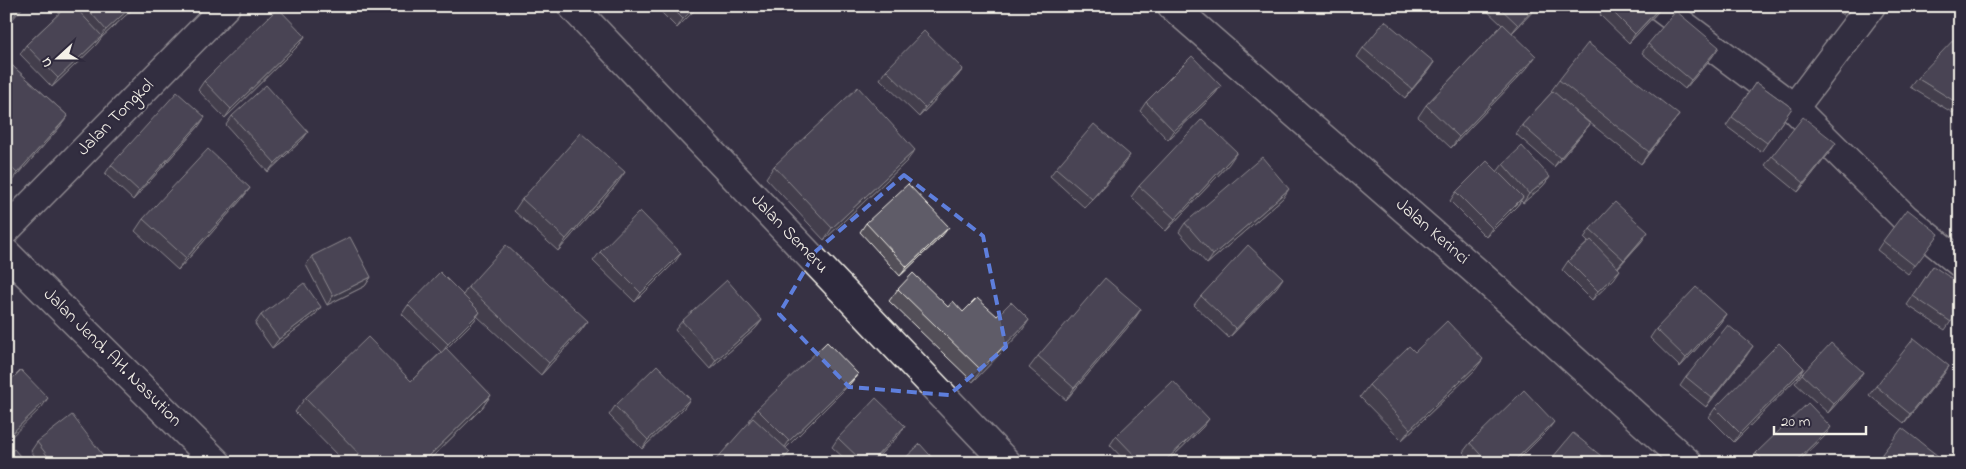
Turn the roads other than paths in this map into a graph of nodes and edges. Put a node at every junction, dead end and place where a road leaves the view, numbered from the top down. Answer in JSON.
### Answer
{"nodes":[{"id":1,"x":226,"y":6,"type":"edge"},
{"id":2,"x":572,"y":6,"type":"edge"},
{"id":3,"x":1172,"y":6,"type":"edge"},
{"id":4,"x":1658,"y":6,"type":"edge"},
{"id":5,"x":1871,"y":6,"type":"edge"},
{"id":6,"x":1794,"y":108,"type":"junction"},
{"id":7,"x":6,"y":230,"type":"edge"},
{"id":8,"x":6,"y":253,"type":"edge"},
{"id":9,"x":1960,"y":263,"type":"edge"},
{"id":10,"x":217,"y":463,"type":"edge"},
{"id":11,"x":1007,"y":463,"type":"edge"},
{"id":12,"x":1688,"y":463,"type":"edge"}],
"edges":[{"from":1,"to":7,"type":"main road","name":"Jalan Tongkol"},
{"from":2,"to":11,"type":"main road","name":"Jalan Semeru"},
{"from":3,"to":12,"type":"main road","name":"Jalan Kerinci"},
{"from":4,"to":6,"type":"main road"},
{"from":5,"to":6,"type":"main road"},
{"from":6,"to":9,"type":"main road"},
{"from":8,"to":10,"type":"main road","name":"Jalan Jend. AH. Nasution"}]}
